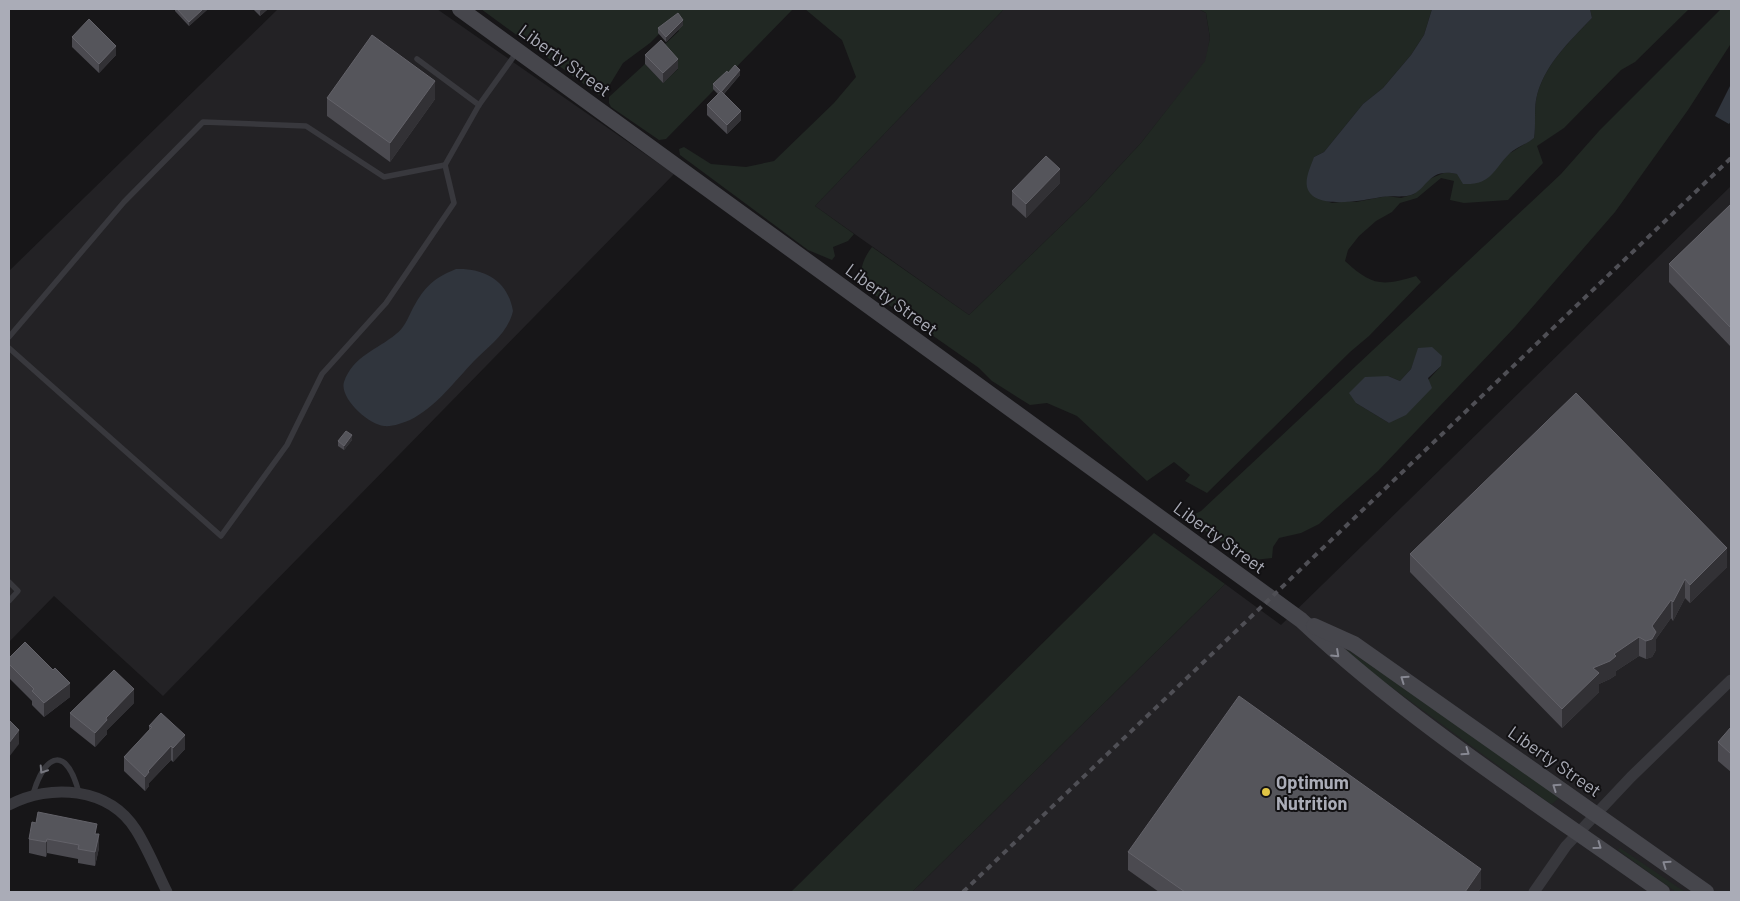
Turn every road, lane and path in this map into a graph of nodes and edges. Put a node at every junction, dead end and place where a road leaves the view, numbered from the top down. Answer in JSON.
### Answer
{"nodes":[{"id":1,"x":460,"y":9,"type":"edge"},
{"id":2,"x":518,"y":51,"type":"junction"},
{"id":3,"x":417,"y":59,"type":"dead end"},
{"id":4,"x":480,"y":105,"type":"junction"},
{"id":5,"x":445,"y":165,"type":"junction"},
{"id":6,"x":9,"y":337,"type":"edge"},
{"id":7,"x":9,"y":348,"type":"edge"},
{"id":8,"x":9,"y":582,"type":"edge"},
{"id":9,"x":9,"y":601,"type":"edge"},
{"id":10,"x":1301,"y":620,"type":"junction"},
{"id":11,"x":1731,"y":680,"type":"edge"},
{"id":12,"x":80,"y":792,"type":"junction"},
{"id":13,"x":33,"y":794,"type":"junction"},
{"id":14,"x":9,"y":805,"type":"edge"},
{"id":15,"x":1596,"y":815,"type":"junction"},
{"id":16,"x":1579,"y":832,"type":"junction"},
{"id":17,"x":168,"y":892,"type":"edge"},
{"id":18,"x":1534,"y":892,"type":"edge"},
{"id":19,"x":1662,"y":892,"type":"edge"},
{"id":20,"x":1706,"y":892,"type":"edge"}],
"edges":[{"from":1,"to":2,"type":"street","name":"Liberty Street"},
{"from":2,"to":4,"type":"lane"},
{"from":2,"to":10,"type":"street","name":"Liberty Street"},
{"from":3,"to":4,"type":"lane"},
{"from":4,"to":5,"type":"lane"},
{"from":5,"to":6,"type":"lane"},
{"from":5,"to":7,"type":"lane"},
{"from":8,"to":9,"type":"lane"},
{"from":15,"to":10,"type":"street","name":"Liberty Street","one_way":true},
{"from":10,"to":16,"type":"street","name":"Liberty Street","one_way":true},
{"from":11,"to":15,"type":"street"},
{"from":12,"to":13,"type":"street"},
{"from":12,"to":13,"type":"lane","one_way":true},
{"from":12,"to":17,"type":"street"},
{"from":13,"to":14,"type":"street"},
{"from":15,"to":16,"type":"street"},
{"from":20,"to":15,"type":"street","name":"Liberty Street","one_way":true},
{"from":16,"to":18,"type":"street"},
{"from":16,"to":19,"type":"street","name":"Liberty Street","one_way":true}]}
